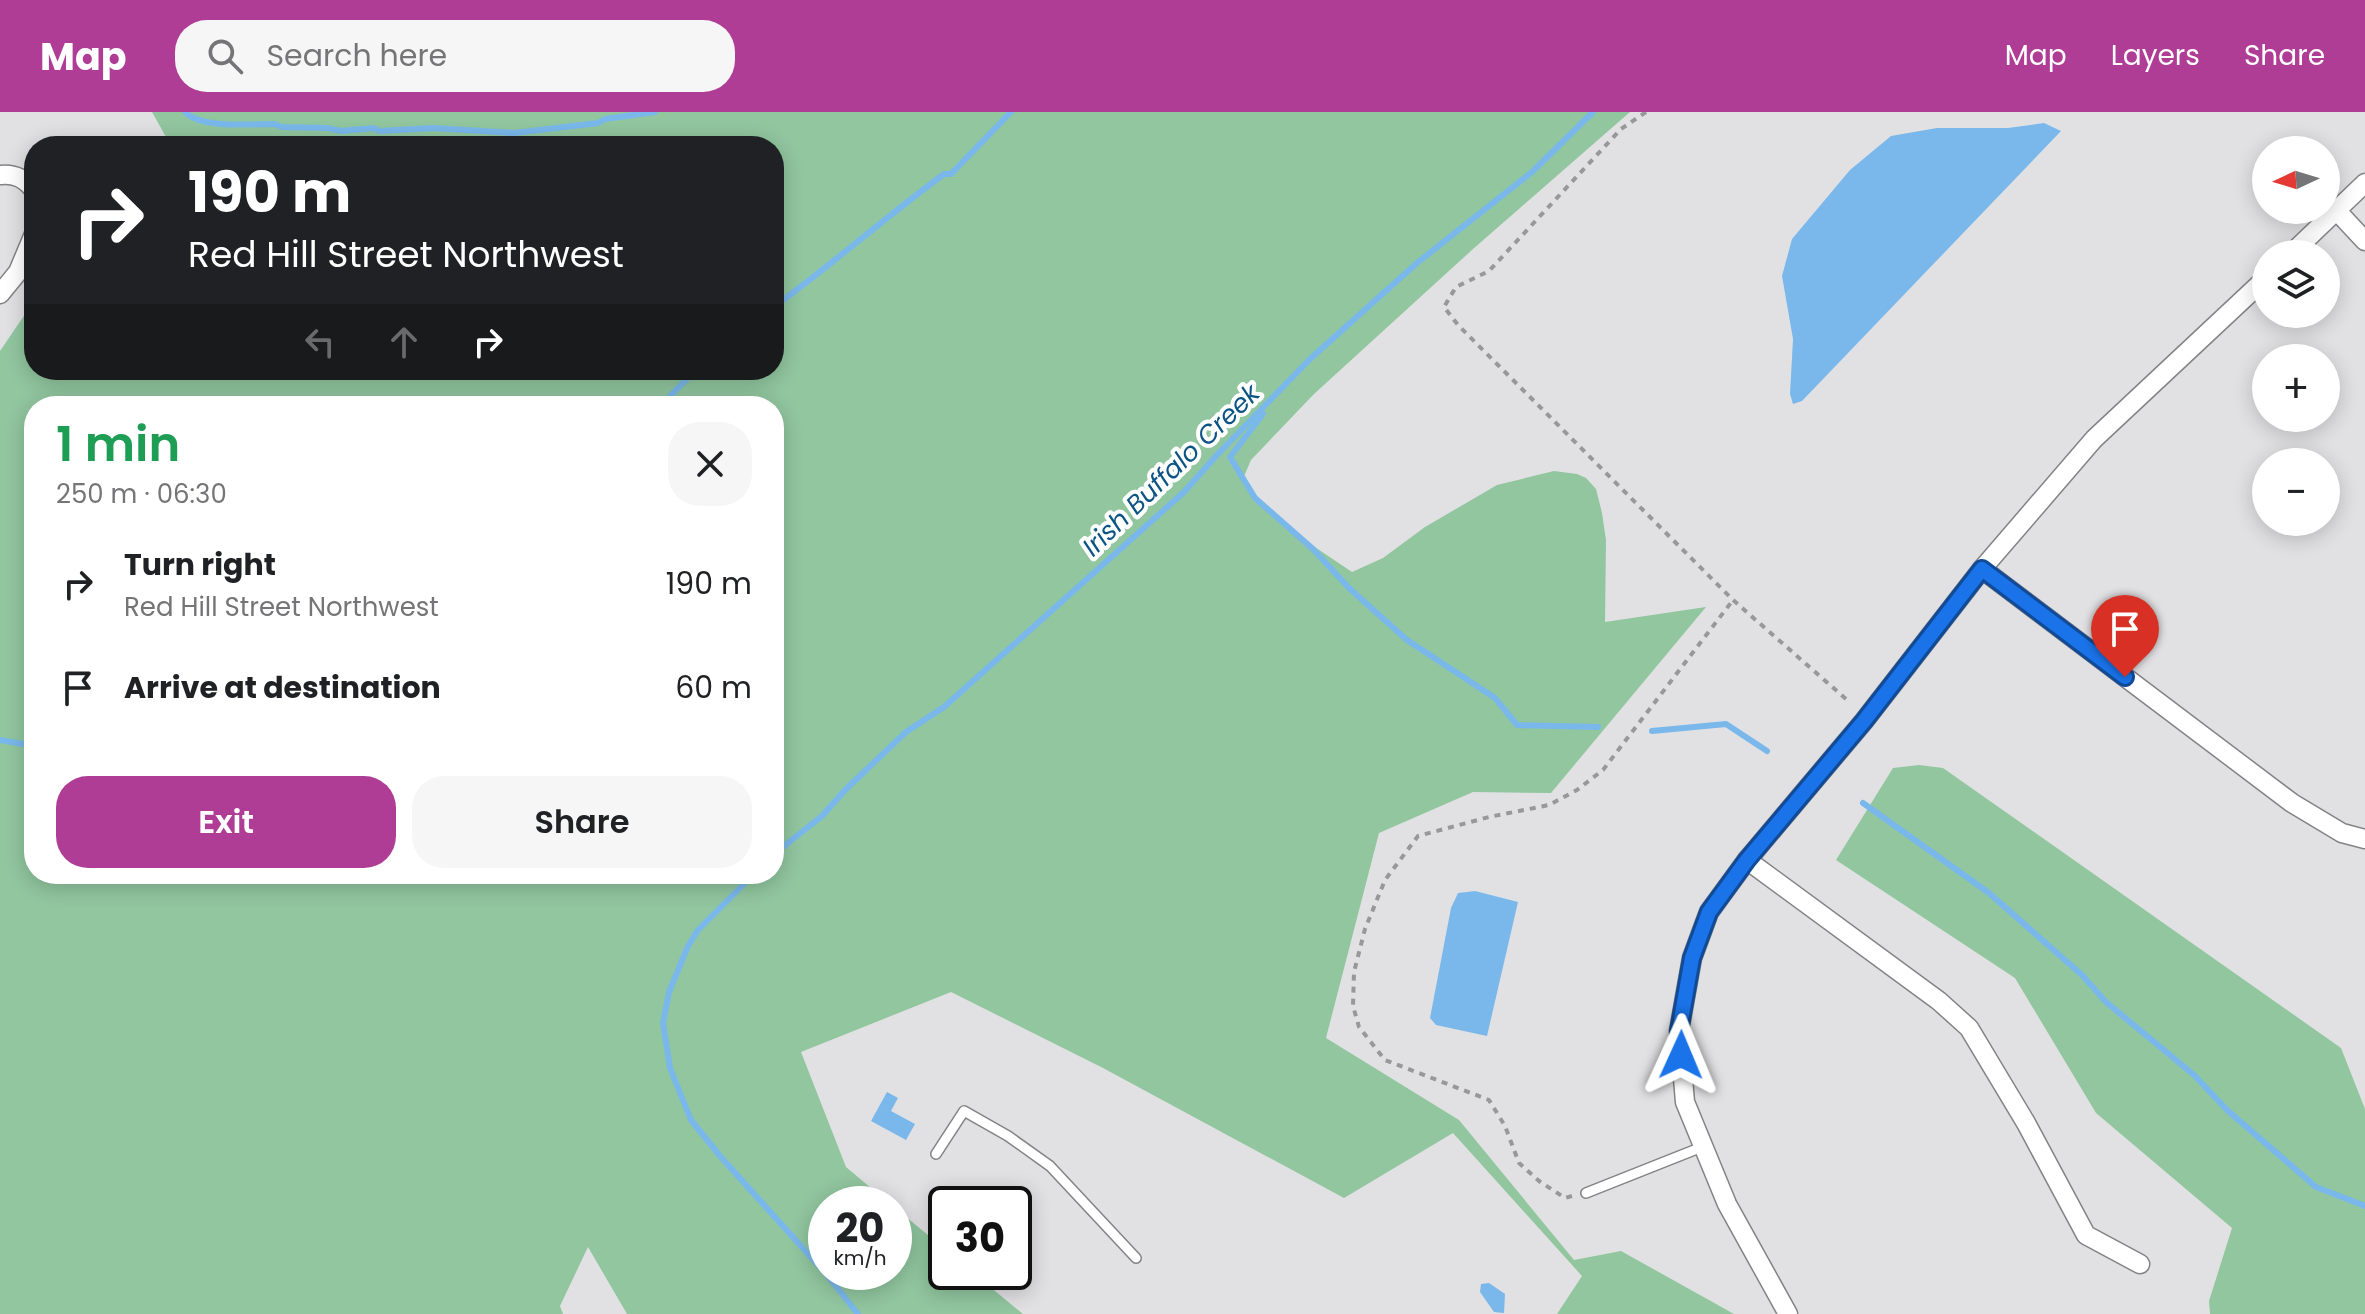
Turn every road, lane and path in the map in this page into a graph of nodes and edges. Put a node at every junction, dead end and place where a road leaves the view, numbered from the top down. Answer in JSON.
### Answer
{"nodes":[{"id":1,"x":1646,"y":112,"type":"edge"},
{"id":2,"x":0,"y":175,"type":"edge"},
{"id":3,"x":24,"y":179,"type":"edge"},
{"id":4,"x":2365,"y":183,"type":"edge"},
{"id":5,"x":2340,"y":208,"type":"edge"},
{"id":6,"x":2340,"y":214,"type":"edge"},
{"id":7,"x":2323,"y":224,"type":"edge"},
{"id":8,"x":2306,"y":240,"type":"edge"},
{"id":9,"x":2365,"y":241,"type":"edge"},
{"id":10,"x":24,"y":258,"type":"edge"},
{"id":11,"x":2252,"y":291,"type":"edge"},
{"id":12,"x":0,"y":294,"type":"edge"},
{"id":13,"x":1982,"y":569,"type":"junction"},
{"id":14,"x":1733,"y":600,"type":"junction"},
{"id":15,"x":1846,"y":699,"type":"dead end"},
{"id":16,"x":2365,"y":839,"type":"edge"},
{"id":17,"x":1747,"y":860,"type":"junction"},
{"id":18,"x":1702,"y":1147,"type":"junction"},
{"id":19,"x":936,"y":1154,"type":"dead end"},
{"id":20,"x":1586,"y":1193,"type":"joint"},
{"id":21,"x":1136,"y":1258,"type":"dead end"},
{"id":22,"x":2140,"y":1264,"type":"dead end"},
{"id":23,"x":1788,"y":1314,"type":"edge"}],
"edges":[{"from":1,"to":14,"type":"path"},
{"from":2,"to":3,"type":"street"},
{"from":4,"to":5,"type":"street"},
{"from":6,"to":9,"type":"street"},
{"from":7,"to":8,"type":"street"},
{"from":10,"to":12,"type":"street"},
{"from":11,"to":13,"type":"street"},
{"from":13,"to":16,"type":"street"},
{"from":13,"to":17,"type":"street"},
{"from":14,"to":15,"type":"path"},
{"from":14,"to":20,"type":"path"},
{"from":17,"to":18,"type":"street"},
{"from":17,"to":22,"type":"street"},
{"from":18,"to":20,"type":"lane"},
{"from":18,"to":23,"type":"street"},
{"from":19,"to":21,"type":"lane"}]}
